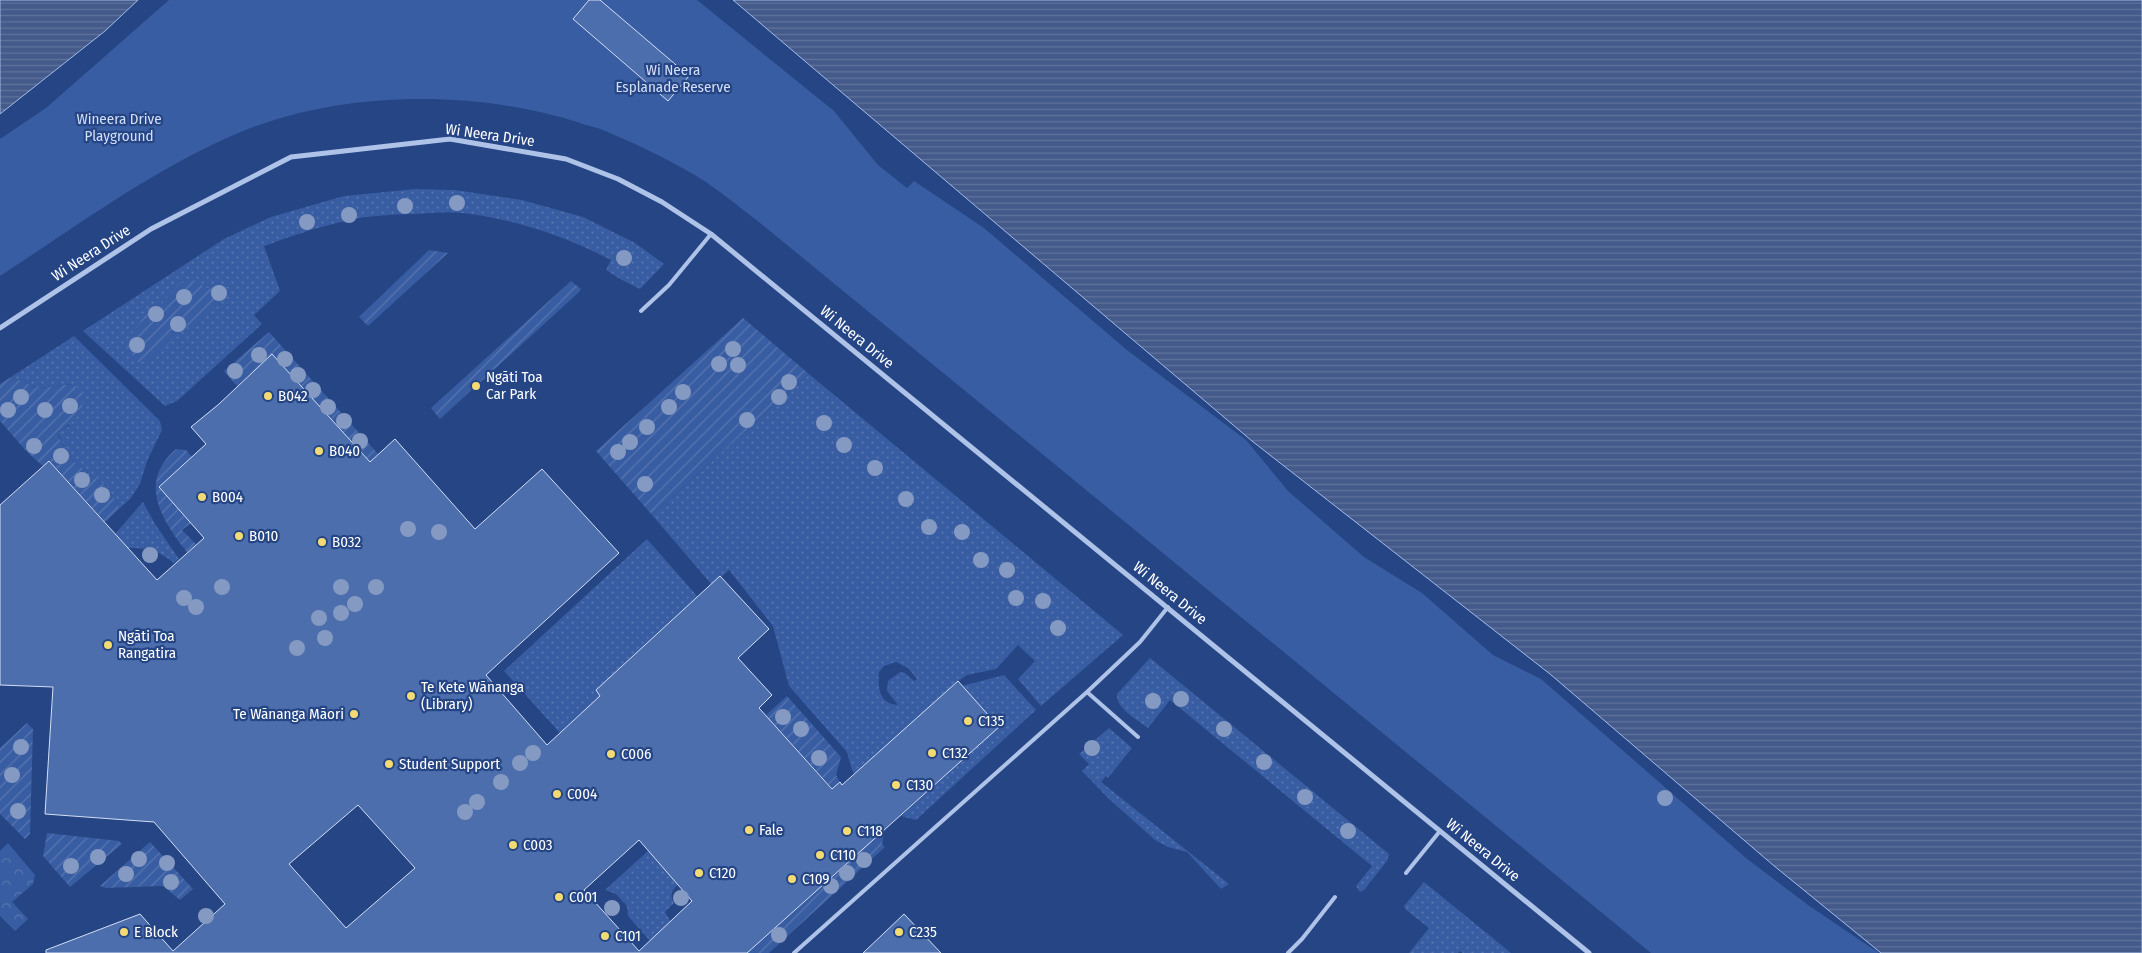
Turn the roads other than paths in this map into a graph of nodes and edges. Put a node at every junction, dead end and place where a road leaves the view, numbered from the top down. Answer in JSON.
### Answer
{"nodes":[{"id":1,"x":711,"y":234,"type":"junction"},
{"id":2,"x":641,"y":311,"type":"dead end"},
{"id":3,"x":0,"y":328,"type":"edge"},
{"id":4,"x":1168,"y":607,"type":"junction"},
{"id":5,"x":1087,"y":692,"type":"junction"},
{"id":6,"x":1138,"y":737,"type":"dead end"},
{"id":7,"x":1440,"y":831,"type":"junction"},
{"id":8,"x":1406,"y":873,"type":"dead end"},
{"id":9,"x":1336,"y":896,"type":"dead end"},
{"id":10,"x":794,"y":953,"type":"edge"},
{"id":11,"x":1288,"y":953,"type":"edge"},
{"id":12,"x":1589,"y":953,"type":"edge"}],
"edges":[{"from":1,"to":2,"type":"lane"},
{"from":1,"to":3,"type":"street","name":"Wi Neera Drive"},
{"from":1,"to":4,"type":"street","name":"Wi Neera Drive"},
{"from":4,"to":5,"type":"lane"},
{"from":4,"to":7,"type":"street","name":"Wi Neera Drive"},
{"from":5,"to":6,"type":"lane"},
{"from":5,"to":10,"type":"lane"},
{"from":7,"to":8,"type":"lane"},
{"from":7,"to":12,"type":"street","name":"Wi Neera Drive"},
{"from":9,"to":11,"type":"lane"}]}
